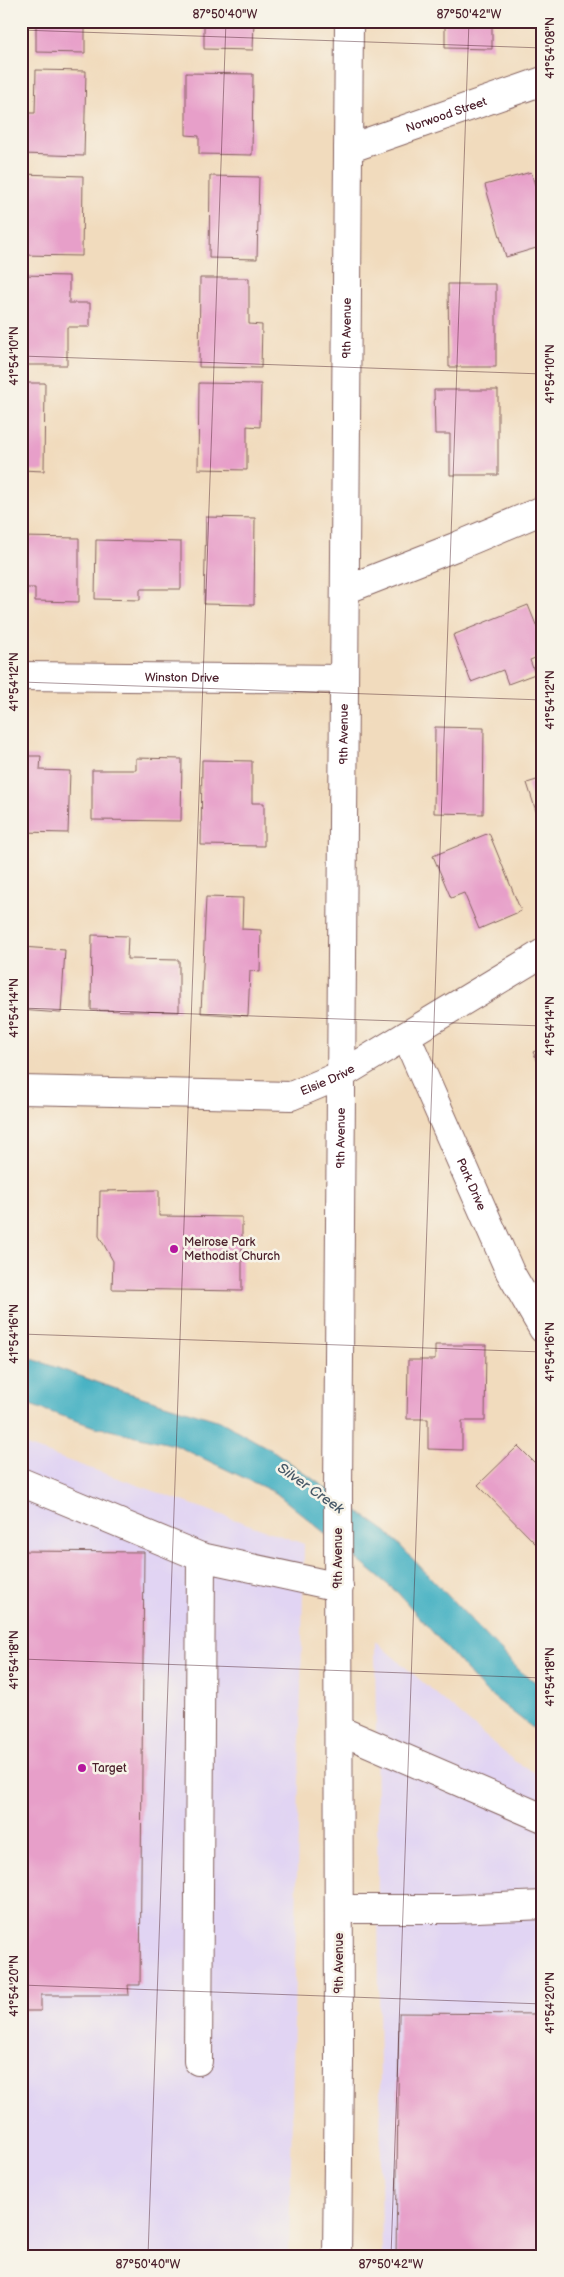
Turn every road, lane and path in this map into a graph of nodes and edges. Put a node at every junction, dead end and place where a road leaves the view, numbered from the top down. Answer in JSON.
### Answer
{"nodes":[{"id":1,"x":349,"y":21,"type":"edge"},
{"id":2,"x":543,"y":81,"type":"edge"},
{"id":3,"x":348,"y":149,"type":"junction"},
{"id":4,"x":543,"y":510,"type":"edge"},
{"id":5,"x":345,"y":590,"type":"junction"},
{"id":6,"x":21,"y":676,"type":"edge"},
{"id":7,"x":344,"y":679,"type":"junction"},
{"id":8,"x":543,"y":953,"type":"edge"},
{"id":9,"x":406,"y":1036,"type":"junction"},
{"id":10,"x":341,"y":1075,"type":"junction"},
{"id":11,"x":21,"y":1090,"type":"edge"},
{"id":12,"x":543,"y":1329,"type":"edge"},
{"id":13,"x":21,"y":1482,"type":"edge"},
{"id":14,"x":201,"y":1557,"type":"junction"},
{"id":15,"x":339,"y":1587,"type":"junction"},
{"id":16,"x":339,"y":1730,"type":"junction"},
{"id":17,"x":543,"y":1818,"type":"edge"},
{"id":18,"x":543,"y":1905,"type":"edge"},
{"id":19,"x":339,"y":1909,"type":"junction"},
{"id":20,"x":198,"y":2061,"type":"dead end"},
{"id":21,"x":337,"y":2256,"type":"edge"}],
"edges":[{"from":1,"to":3,"type":"street","name":"9th Avenue"},
{"from":2,"to":3,"type":"street","name":"Norwood Street"},
{"from":3,"to":5,"type":"street","name":"9th Avenue"},
{"from":4,"to":5,"type":"street"},
{"from":5,"to":7,"type":"street","name":"9th Avenue"},
{"from":6,"to":7,"type":"street","name":"Winston Drive"},
{"from":7,"to":10,"type":"street","name":"9th Avenue"},
{"from":8,"to":9,"type":"street","name":"Elsie Drive"},
{"from":9,"to":10,"type":"street","name":"Elsie Drive"},
{"from":9,"to":12,"type":"street","name":"Park Drive"},
{"from":10,"to":11,"type":"street","name":"Elsie Drive"},
{"from":10,"to":15,"type":"street","name":"9th Avenue"},
{"from":13,"to":14,"type":"street"},
{"from":14,"to":15,"type":"street"},
{"from":14,"to":20,"type":"street"},
{"from":15,"to":16,"type":"street","name":"9th Avenue"},
{"from":16,"to":17,"type":"street"},
{"from":16,"to":19,"type":"street","name":"9th Avenue"},
{"from":18,"to":19,"type":"street"},
{"from":19,"to":21,"type":"street","name":"9th Avenue"}]}
